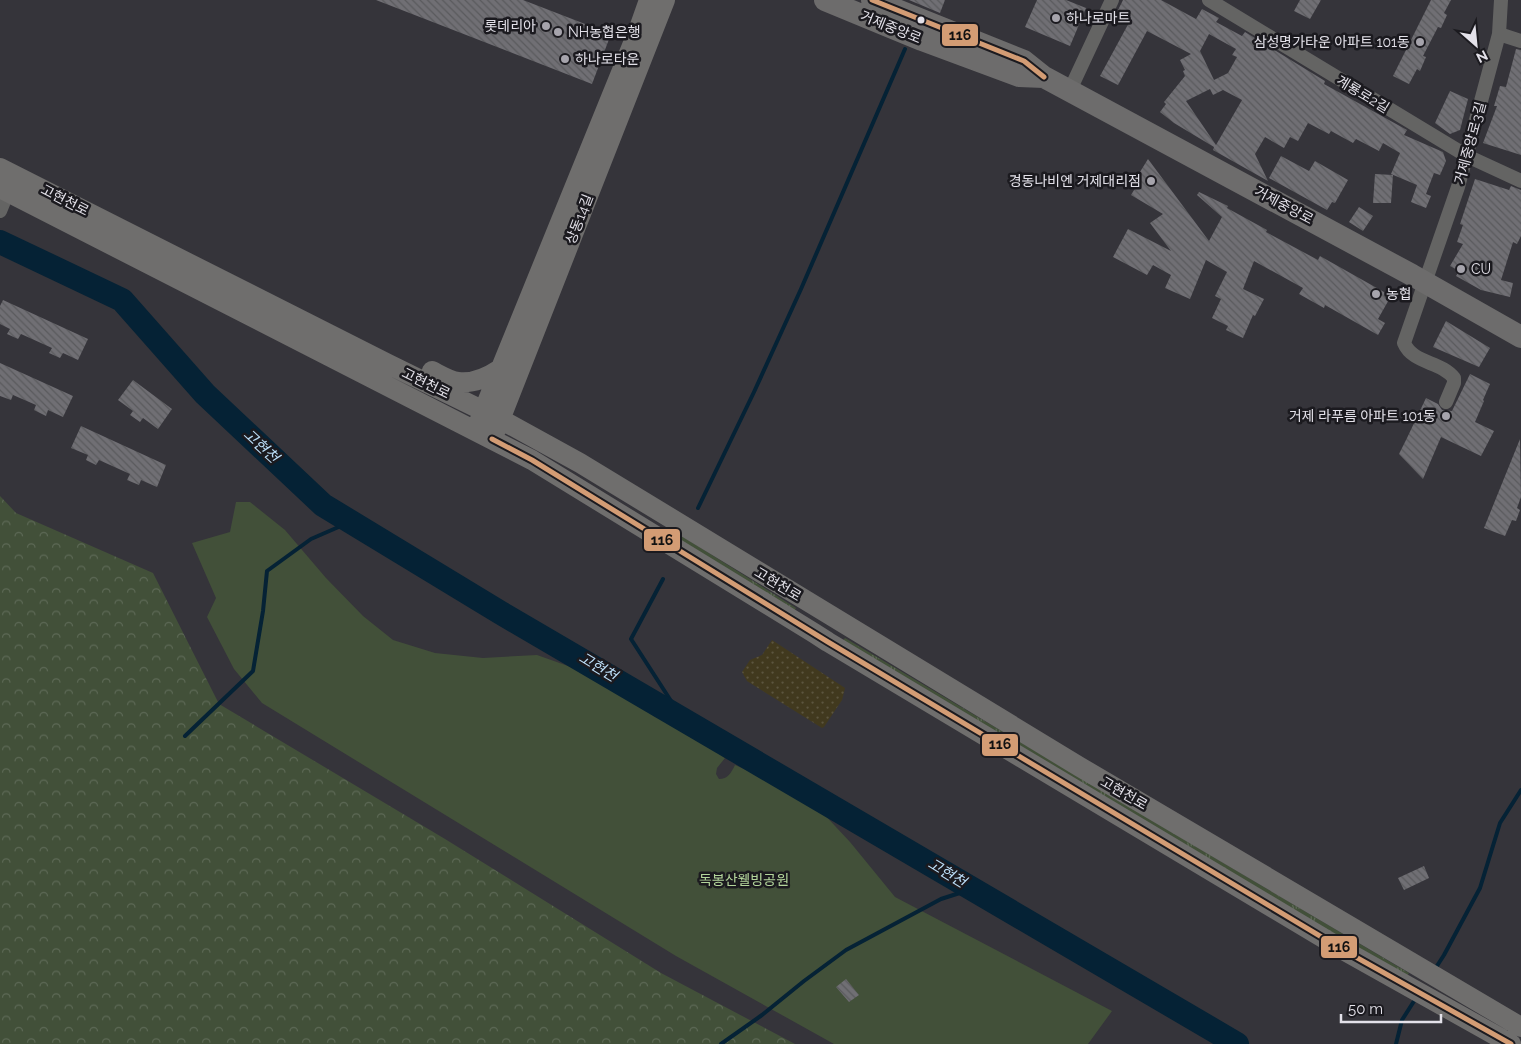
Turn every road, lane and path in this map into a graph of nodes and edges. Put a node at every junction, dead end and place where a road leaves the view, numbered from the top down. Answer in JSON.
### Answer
{"nodes":[{"id":1,"x":649,"y":0,"type":"edge"},
{"id":2,"x":664,"y":0,"type":"edge"},
{"id":3,"x":825,"y":0,"type":"edge"},
{"id":4,"x":872,"y":0,"type":"edge"},
{"id":5,"x":1112,"y":0,"type":"edge"},
{"id":6,"x":1209,"y":0,"type":"edge"},
{"id":7,"x":1500,"y":0,"type":"edge"},
{"id":8,"x":1500,"y":34,"type":"junction"},
{"id":9,"x":1521,"y":41,"type":"edge"},
{"id":10,"x":1044,"y":77,"type":"junction"},
{"id":11,"x":1070,"y":90,"type":"junction"},
{"id":12,"x":1467,"y":156,"type":"junction"},
{"id":13,"x":6,"y":181,"type":"edge"},
{"id":14,"x":1521,"y":181,"type":"edge"},
{"id":15,"x":0,"y":211,"type":"edge"},
{"id":16,"x":1424,"y":282,"type":"junction"},
{"id":17,"x":1521,"y":337,"type":"edge"},
{"id":18,"x":388,"y":364,"type":"junction"},
{"id":19,"x":508,"y":373,"type":"junction"},
{"id":20,"x":1446,"y":402,"type":"dead end"},
{"id":21,"x":492,"y":415,"type":"junction"},
{"id":22,"x":484,"y":435,"type":"junction"},
{"id":23,"x":580,"y":463,"type":"junction"},
{"id":24,"x":1521,"y":1027,"type":"edge"},
{"id":25,"x":1511,"y":1044,"type":"edge"}],
"edges":[{"from":1,"to":19,"type":"street","name":"상동14길"},
{"from":2,"to":19,"type":"street","name":"상동14길"},
{"from":3,"to":10,"type":"main road","name":"거제중앙로"},
{"from":4,"to":10,"type":"main road","name":"거제중앙로"},
{"from":5,"to":11,"type":"street"},
{"from":6,"to":12,"type":"street","name":"계룡로2길"},
{"from":7,"to":8,"type":"street","name":"거제중앙로3길"},
{"from":8,"to":9,"type":"street"},
{"from":8,"to":12,"type":"street","name":"거제중앙로3길"},
{"from":10,"to":11,"type":"main road","name":"거제중앙로"},
{"from":11,"to":16,"type":"main road","name":"거제중앙로"},
{"from":12,"to":14,"type":"street","name":"계룡로2길"},
{"from":12,"to":16,"type":"street","name":"거제중앙로3길"},
{"from":13,"to":15,"type":"street"},
{"from":13,"to":18,"type":"street","name":"고현천로"},
{"from":13,"to":22,"type":"street","name":"고현천로"},
{"from":16,"to":17,"type":"main road","name":"거제중앙로"},
{"from":16,"to":20,"type":"street","name":"거제중앙로3길"},
{"from":18,"to":19,"type":"street"},
{"from":18,"to":21,"type":"street","name":"고현천로"},
{"from":19,"to":21,"type":"street","name":"상동14길"},
{"from":19,"to":23,"type":"street"},
{"from":21,"to":22,"type":"street","name":"상동14길"},
{"from":21,"to":23,"type":"street","name":"고현천로"},
{"from":22,"to":25,"type":"street","name":"고현천로"},
{"from":23,"to":24,"type":"street","name":"고현천로"}]}
